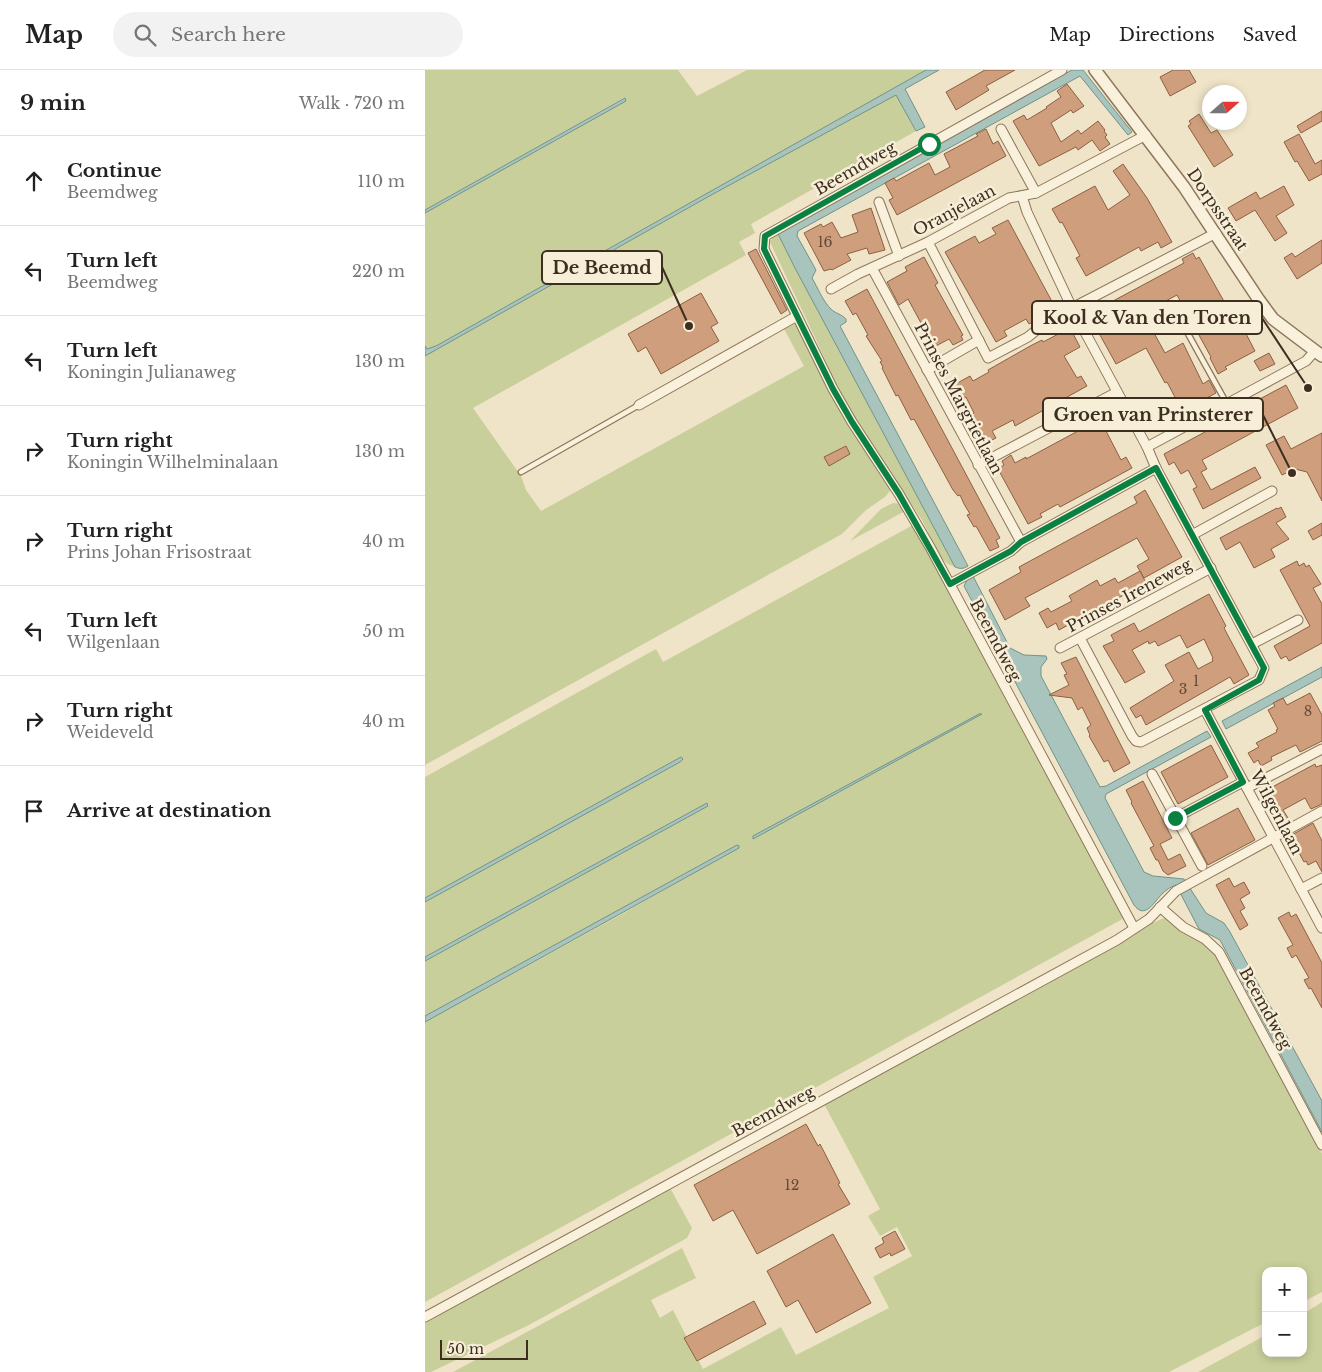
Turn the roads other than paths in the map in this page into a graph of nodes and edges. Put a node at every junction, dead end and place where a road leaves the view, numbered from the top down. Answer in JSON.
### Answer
{"nodes":[{"id":1,"x":1062,"y":70,"type":"edge"},
{"id":2,"x":1095,"y":70,"type":"edge"},
{"id":3,"x":1001,"y":129,"type":"dead end"},
{"id":4,"x":1146,"y":135,"type":"junction"},
{"id":5,"x":1036,"y":193,"type":"junction"},
{"id":6,"x":1022,"y":196,"type":"junction"},
{"id":7,"x":879,"y":202,"type":"dead end"},
{"id":8,"x":1216,"y":233,"type":"junction"},
{"id":9,"x":928,"y":242,"type":"junction"},
{"id":10,"x":899,"y":256,"type":"junction"},
{"id":11,"x":872,"y":268,"type":"junction"},
{"id":12,"x":831,"y":289,"type":"dead end"},
{"id":13,"x":1072,"y":308,"type":"junction"},
{"id":14,"x":797,"y":316,"type":"junction"},
{"id":15,"x":1155,"y":326,"type":"dead end"},
{"id":16,"x":979,"y":340,"type":"junction"},
{"id":17,"x":1318,"y":354,"type":"edge"},
{"id":18,"x":927,"y":370,"type":"junction"},
{"id":19,"x":1117,"y":392,"type":"junction"},
{"id":20,"x":1227,"y":404,"type":"junction"},
{"id":21,"x":639,"y":405,"type":"joint"},
{"id":22,"x":1147,"y":447,"type":"junction"},
{"id":23,"x":978,"y":465,"type":"junction"},
{"id":24,"x":1156,"y":468,"type":"junction"},
{"id":25,"x":521,"y":472,"type":"dead end"},
{"id":26,"x":1272,"y":491,"type":"dead end"},
{"id":27,"x":1192,"y":535,"type":"junction"},
{"id":28,"x":1021,"y":542,"type":"junction"},
{"id":29,"x":1211,"y":568,"type":"junction"},
{"id":30,"x":950,"y":584,"type":"junction"},
{"id":31,"x":1298,"y":620,"type":"dead end"},
{"id":32,"x":1080,"y":638,"type":"junction"},
{"id":33,"x":1252,"y":644,"type":"junction"},
{"id":34,"x":1061,"y":648,"type":"dead end"},
{"id":35,"x":1205,"y":710,"type":"junction"},
{"id":36,"x":1322,"y":749,"type":"edge"},
{"id":37,"x":1152,"y":774,"type":"dead end"},
{"id":38,"x":1245,"y":785,"type":"junction"},
{"id":39,"x":1322,"y":811,"type":"edge"},
{"id":40,"x":1175,"y":818,"type":"junction"},
{"id":41,"x":1273,"y":838,"type":"junction"},
{"id":42,"x":1201,"y":866,"type":"dead end"},
{"id":43,"x":1322,"y":878,"type":"edge"},
{"id":44,"x":1301,"y":889,"type":"junction"},
{"id":45,"x":1160,"y":906,"type":"junction"},
{"id":46,"x":1134,"y":928,"type":"junction"},
{"id":47,"x":1322,"y":928,"type":"edge"},
{"id":48,"x":1322,"y":1145,"type":"edge"},
{"id":49,"x":425,"y":1317,"type":"edge"}],
"edges":[{"from":1,"to":14,"type":"street","name":"Beemdweg"},
{"from":2,"to":4,"type":"street","name":"Dorpsstraat"},
{"from":3,"to":5,"type":"street"},
{"from":4,"to":5,"type":"street","name":"Oranjelaan"},
{"from":4,"to":8,"type":"street","name":"Dorpsstraat"},
{"from":5,"to":6,"type":"street","name":"Oranjelaan"},
{"from":6,"to":9,"type":"street","name":"Oranjelaan"},
{"from":6,"to":13,"type":"street"},
{"from":7,"to":10,"type":"street"},
{"from":8,"to":13,"type":"street"},
{"from":8,"to":17,"type":"street","name":"Dorpsstraat"},
{"from":9,"to":10,"type":"street","name":"Oranjelaan"},
{"from":9,"to":16,"type":"street"},
{"from":10,"to":11,"type":"street","name":"Oranjelaan"},
{"from":11,"to":12,"type":"street","name":"Oranjelaan"},
{"from":11,"to":18,"type":"street","name":"Prinses Margrietlaan"},
{"from":13,"to":16,"type":"street"},
{"from":13,"to":19,"type":"street"},
{"from":14,"to":21,"type":"street"},
{"from":14,"to":30,"type":"street","name":"Beemdweg"},
{"from":15,"to":20,"type":"lane"},
{"from":16,"to":18,"type":"street"},
{"from":17,"to":20,"type":"street"},
{"from":18,"to":23,"type":"street","name":"Prinses Margrietlaan"},
{"from":19,"to":22,"type":"street"},
{"from":19,"to":23,"type":"street"},
{"from":20,"to":22,"type":"street"},
{"from":21,"to":25,"type":"lane"},
{"from":22,"to":24,"type":"street"},
{"from":23,"to":28,"type":"street","name":"Prinses Margrietlaan"},
{"from":24,"to":27,"type":"street"},
{"from":24,"to":28,"type":"street"},
{"from":26,"to":27,"type":"street"},
{"from":27,"to":29,"type":"street"},
{"from":28,"to":30,"type":"street"},
{"from":29,"to":32,"type":"street","name":"Prinses Ireneweg"},
{"from":29,"to":33,"type":"street"},
{"from":30,"to":46,"type":"street","name":"Beemdweg"},
{"from":31,"to":33,"type":"street"},
{"from":32,"to":34,"type":"street","name":"Prinses Ireneweg"},
{"from":32,"to":35,"type":"street"},
{"from":33,"to":35,"type":"street"},
{"from":35,"to":38,"type":"street","name":"Wilgenlaan"},
{"from":36,"to":38,"type":"street"},
{"from":37,"to":40,"type":"street"},
{"from":38,"to":40,"type":"street"},
{"from":38,"to":41,"type":"street","name":"Wilgenlaan"},
{"from":39,"to":41,"type":"street","name":"Beemdweg"},
{"from":40,"to":42,"type":"street"},
{"from":41,"to":44,"type":"street","name":"Wilgenlaan"},
{"from":41,"to":45,"type":"street","name":"Beemdweg"},
{"from":43,"to":44,"type":"street"},
{"from":44,"to":47,"type":"street","name":"Wilgenlaan"},
{"from":45,"to":46,"type":"street","name":"Beemdweg"},
{"from":45,"to":48,"type":"street","name":"Beemdweg"},
{"from":46,"to":49,"type":"street","name":"Beemdweg"}]}
